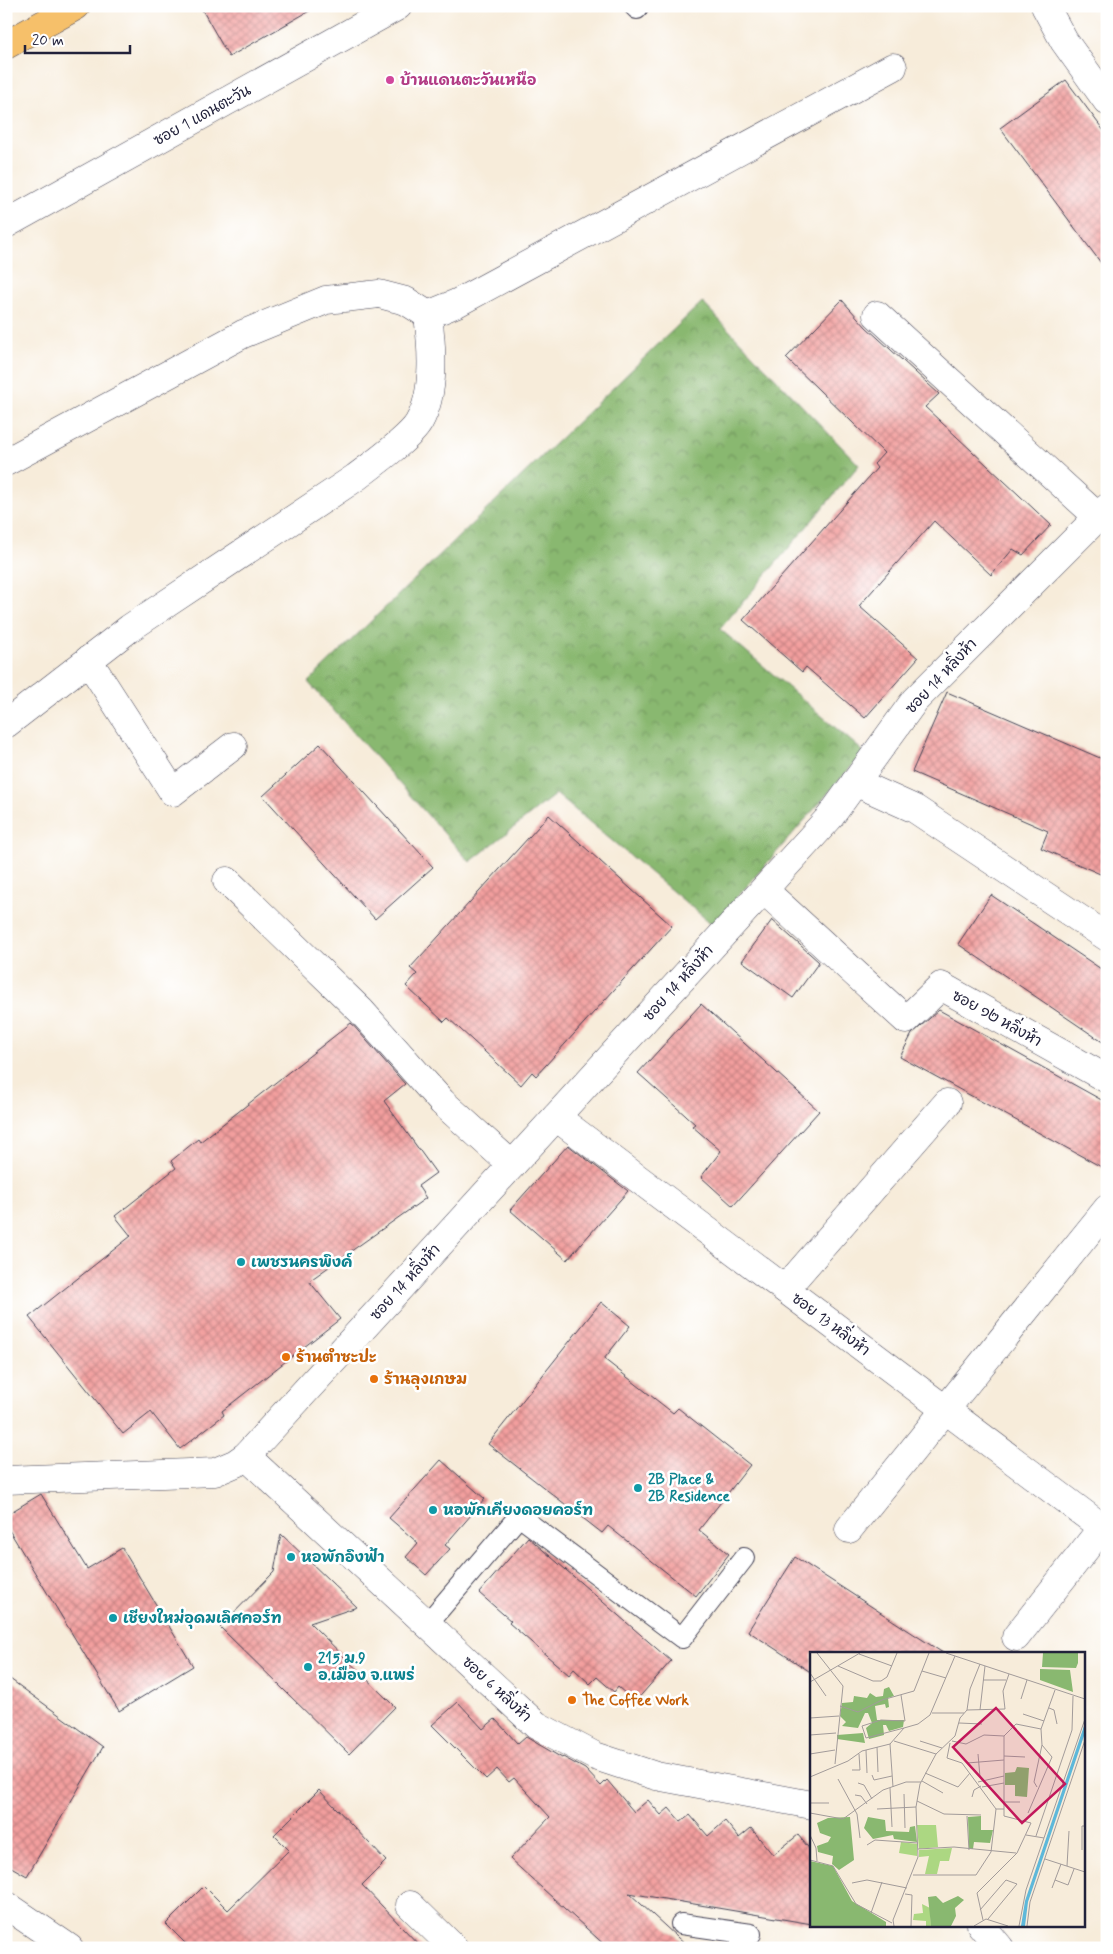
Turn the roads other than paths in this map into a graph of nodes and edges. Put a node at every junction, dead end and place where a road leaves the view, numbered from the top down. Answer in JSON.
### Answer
{"nodes":[{"id":1,"x":76,"y":6,"type":"edge"},
{"id":2,"x":398,"y":6,"type":"edge"},
{"id":3,"x":1045,"y":6,"type":"edge"},
{"id":4,"x":6,"y":45,"type":"edge"},
{"id":5,"x":893,"y":67,"type":"dead end"},
{"id":6,"x":1107,"y":101,"type":"edge"},
{"id":7,"x":6,"y":224,"type":"edge"},
{"id":8,"x":428,"y":315,"type":"junction"},
{"id":9,"x":877,"y":315,"type":"dead end"},
{"id":10,"x":6,"y":462,"type":"edge"},
{"id":11,"x":1102,"y":512,"type":"edge"},
{"id":12,"x":88,"y":660,"type":"junction"},
{"id":13,"x":6,"y":724,"type":"edge"},
{"id":14,"x":233,"y":746,"type":"dead end"},
{"id":15,"x":855,"y":782,"type":"junction"},
{"id":16,"x":227,"y":881,"type":"dead end"},
{"id":17,"x":764,"y":890,"type":"junction"},
{"id":18,"x":1107,"y":937,"type":"edge"},
{"id":19,"x":1107,"y":1079,"type":"edge"},
{"id":20,"x":946,"y":1103,"type":"dead end"},
{"id":21,"x":556,"y":1117,"type":"junction"},
{"id":22,"x":512,"y":1165,"type":"junction"},
{"id":23,"x":1107,"y":1208,"type":"edge"},
{"id":24,"x":785,"y":1289,"type":"junction"},
{"id":25,"x":945,"y":1410,"type":"junction"},
{"id":26,"x":246,"y":1456,"type":"junction"},
{"id":27,"x":6,"y":1480,"type":"edge"},
{"id":28,"x":849,"y":1529,"type":"dead end"},
{"id":29,"x":1104,"y":1530,"type":"edge"},
{"id":30,"x":744,"y":1558,"type":"dead end"},
{"id":31,"x":427,"y":1624,"type":"junction"},
{"id":32,"x":1016,"y":1637,"type":"dead end"},
{"id":33,"x":810,"y":1805,"type":"edge"},
{"id":34,"x":410,"y":1904,"type":"dead end"},
{"id":35,"x":6,"y":1905,"type":"edge"},
{"id":36,"x":681,"y":1924,"type":"dead end"},
{"id":37,"x":982,"y":1926,"type":"edge"},
{"id":38,"x":69,"y":1948,"type":"edge"},
{"id":39,"x":454,"y":1948,"type":"edge"},
{"id":40,"x":738,"y":1948,"type":"edge"},
{"id":41,"x":1000,"y":1948,"type":"edge"}],
"edges":[{"from":1,"to":4,"type":"main road"},
{"from":2,"to":7,"type":"street","name":"ซอย 1 แดนตะวัน"},
{"from":3,"to":6,"type":"street"},
{"from":5,"to":8,"type":"street"},
{"from":8,"to":10,"type":"street"},
{"from":8,"to":12,"type":"street"},
{"from":9,"to":11,"type":"street"},
{"from":11,"to":15,"type":"street","name":"ซอย 14 หลิ่งห้า"},
{"from":12,"to":13,"type":"street"},
{"from":12,"to":14,"type":"street"},
{"from":15,"to":17,"type":"street","name":"ซอย 14 หลิ่งห้า"},
{"from":15,"to":18,"type":"street"},
{"from":16,"to":22,"type":"street"},
{"from":17,"to":19,"type":"street","name":"ซอย ๑๒ หลิ่งห้า"},
{"from":17,"to":21,"type":"street","name":"ซอย 14 หลิ่งห้า"},
{"from":20,"to":24,"type":"street"},
{"from":21,"to":22,"type":"street","name":"ซอย 14 หลิ่งห้า"},
{"from":21,"to":24,"type":"street","name":"ซอย 13 หลิ่งห้า"},
{"from":22,"to":26,"type":"street","name":"ซอย 14 หลิ่งห้า"},
{"from":23,"to":25,"type":"street"},
{"from":24,"to":25,"type":"street","name":"ซอย 13 หลิ่งห้า"},
{"from":25,"to":28,"type":"street"},
{"from":25,"to":29,"type":"street","name":"ซอย 13 หลิ่งห้า"},
{"from":26,"to":27,"type":"street","name":"ซอย 14 หลิ่งห้า"},
{"from":26,"to":31,"type":"street","name":"ซอย 6 หลิ่งห้า"},
{"from":29,"to":32,"type":"street"},
{"from":30,"to":31,"type":"lane"},
{"from":31,"to":33,"type":"street","name":"ซอย 6 หลิ่งห้า"},
{"from":34,"to":39,"type":"street"},
{"from":35,"to":38,"type":"street"},
{"from":36,"to":40,"type":"lane"},
{"from":37,"to":41,"type":"street"}]}
